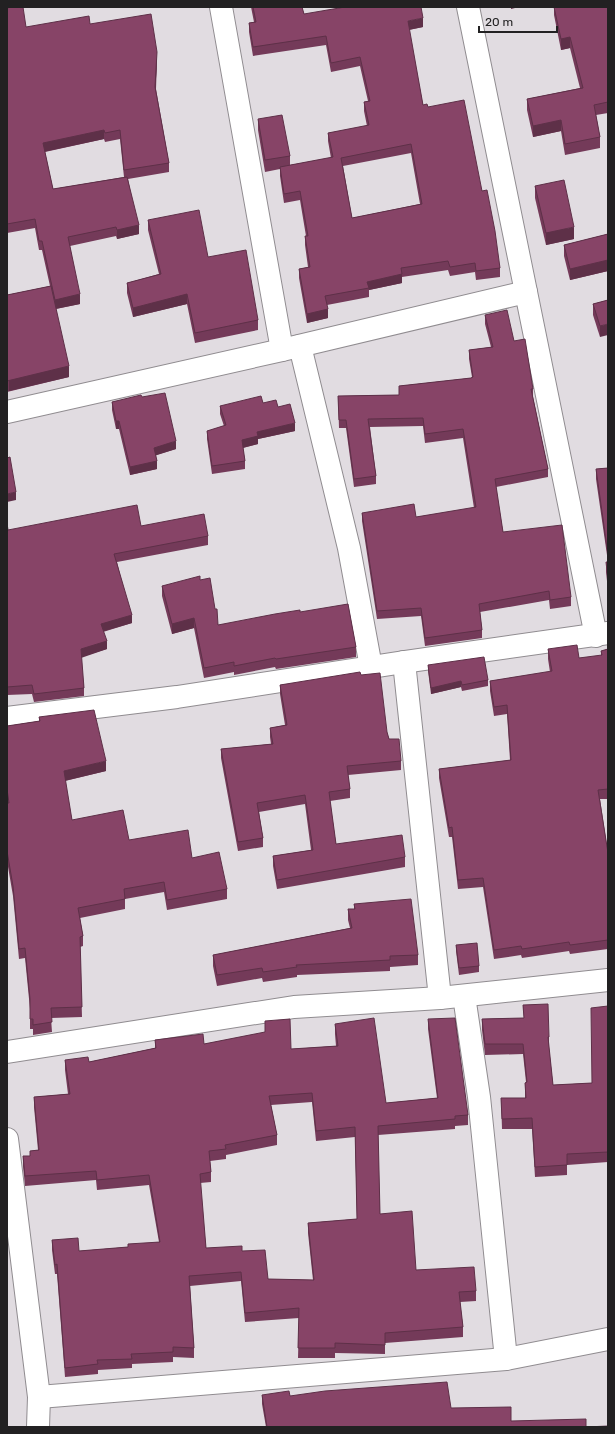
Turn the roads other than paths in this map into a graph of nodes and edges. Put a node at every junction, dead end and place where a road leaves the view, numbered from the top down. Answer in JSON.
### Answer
{"nodes":[{"id":1,"x":221,"y":7,"type":"edge"},
{"id":2,"x":468,"y":7,"type":"edge"},
{"id":3,"x":526,"y":292,"type":"junction"},
{"id":4,"x":291,"y":348,"type":"junction"},
{"id":5,"x":7,"y":412,"type":"edge"},
{"id":6,"x":602,"y":634,"type":"edge"},
{"id":7,"x":404,"y":662,"type":"junction"},
{"id":8,"x":371,"y":667,"type":"junction"},
{"id":9,"x":7,"y":718,"type":"edge"},
{"id":10,"x":608,"y":980,"type":"edge"},
{"id":11,"x":464,"y":996,"type":"junction"},
{"id":12,"x":440,"y":998,"type":"junction"},
{"id":13,"x":7,"y":1052,"type":"edge"},
{"id":14,"x":7,"y":1139,"type":"edge"},
{"id":15,"x":608,"y":1338,"type":"edge"},
{"id":16,"x":506,"y":1359,"type":"junction"},
{"id":17,"x":39,"y":1397,"type":"junction"},
{"id":18,"x":38,"y":1427,"type":"edge"}],
"edges":[{"from":1,"to":4,"type":"street"},
{"from":2,"to":3,"type":"street"},
{"from":3,"to":4,"type":"street"},
{"from":3,"to":6,"type":"street"},
{"from":4,"to":5,"type":"street"},
{"from":4,"to":8,"type":"street"},
{"from":6,"to":7,"type":"street"},
{"from":7,"to":8,"type":"street"},
{"from":7,"to":12,"type":"street"},
{"from":8,"to":9,"type":"street"},
{"from":10,"to":11,"type":"street"},
{"from":11,"to":12,"type":"street"},
{"from":11,"to":16,"type":"street"},
{"from":12,"to":13,"type":"street"},
{"from":14,"to":17,"type":"street"},
{"from":15,"to":16,"type":"street"},
{"from":16,"to":17,"type":"street"},
{"from":17,"to":18,"type":"street"}]}
